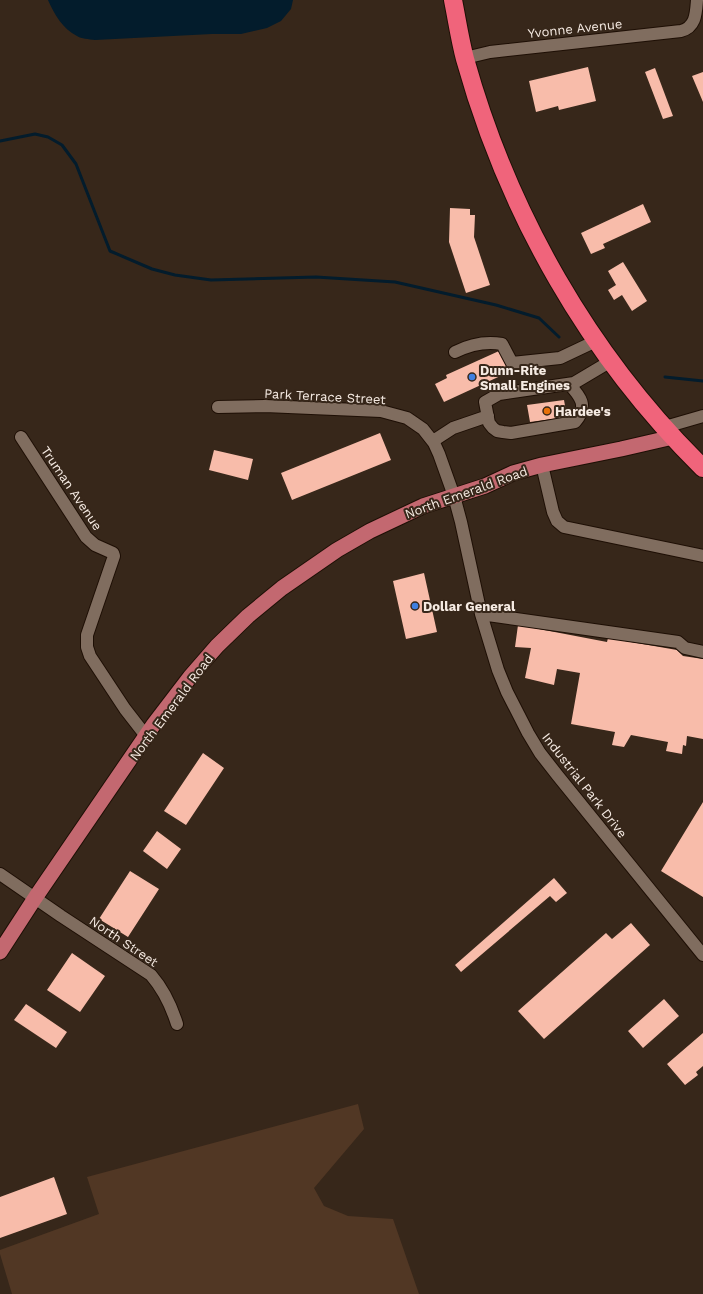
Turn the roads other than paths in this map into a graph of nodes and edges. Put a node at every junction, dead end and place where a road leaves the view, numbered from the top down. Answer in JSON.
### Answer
{"nodes":[{"id":1,"x":453,"y":0,"type":"edge"},
{"id":2,"x":698,"y":0,"type":"edge"},
{"id":3,"x":464,"y":58,"type":"junction"},
{"id":4,"x":596,"y":341,"type":"junction"},
{"id":5,"x":455,"y":352,"type":"dead end"},
{"id":6,"x":611,"y":361,"type":"junction"},
{"id":7,"x":569,"y":384,"type":"junction"},
{"id":8,"x":218,"y":407,"type":"dead end"},
{"id":9,"x":488,"y":416,"type":"junction"},
{"id":10,"x":703,"y":416,"type":"edge"},
{"id":11,"x":669,"y":432,"type":"junction"},
{"id":12,"x":21,"y":437,"type":"dead end"},
{"id":13,"x":433,"y":441,"type":"junction"},
{"id":14,"x":542,"y":465,"type":"junction"},
{"id":15,"x":703,"y":468,"type":"edge"},
{"id":16,"x":454,"y":496,"type":"junction"},
{"id":17,"x":703,"y":556,"type":"edge"},
{"id":18,"x":481,"y":614,"type":"junction"},
{"id":19,"x":703,"y":652,"type":"edge"},
{"id":20,"x":146,"y":736,"type":"junction"},
{"id":21,"x":0,"y":874,"type":"edge"},
{"id":22,"x":35,"y":898,"type":"junction"},
{"id":23,"x":0,"y":952,"type":"edge"},
{"id":24,"x":703,"y":955,"type":"edge"},
{"id":25,"x":177,"y":1024,"type":"dead end"}],
"edges":[{"from":1,"to":3,"type":"highway"},
{"from":2,"to":3,"type":"street","name":"Yvonne Avenue"},
{"from":3,"to":4,"type":"highway"},
{"from":4,"to":5,"type":"street"},
{"from":4,"to":6,"type":"highway"},
{"from":6,"to":7,"type":"street"},
{"from":6,"to":11,"type":"highway"},
{"from":7,"to":9,"type":"street"},
{"from":7,"to":9,"type":"street"},
{"from":8,"to":13,"type":"street","name":"Park Terrace Street"},
{"from":9,"to":13,"type":"street"},
{"from":10,"to":11,"type":"street"},
{"from":11,"to":14,"type":"main road","name":"North Emerald Road"},
{"from":11,"to":15,"type":"highway"},
{"from":12,"to":20,"type":"street","name":"Truman Avenue"},
{"from":13,"to":16,"type":"street","name":"Park Terrace Street"},
{"from":14,"to":16,"type":"main road","name":"North Emerald Road"},
{"from":14,"to":17,"type":"street"},
{"from":16,"to":18,"type":"street","name":"Industrial Park Drive"},
{"from":16,"to":20,"type":"main road","name":"North Emerald Road"},
{"from":18,"to":19,"type":"street"},
{"from":18,"to":24,"type":"street","name":"Industrial Park Drive"},
{"from":20,"to":22,"type":"main road","name":"North Emerald Road"},
{"from":21,"to":22,"type":"street","name":"North Street"},
{"from":22,"to":23,"type":"main road","name":"North Emerald Road"},
{"from":22,"to":25,"type":"street","name":"North Street"}]}
